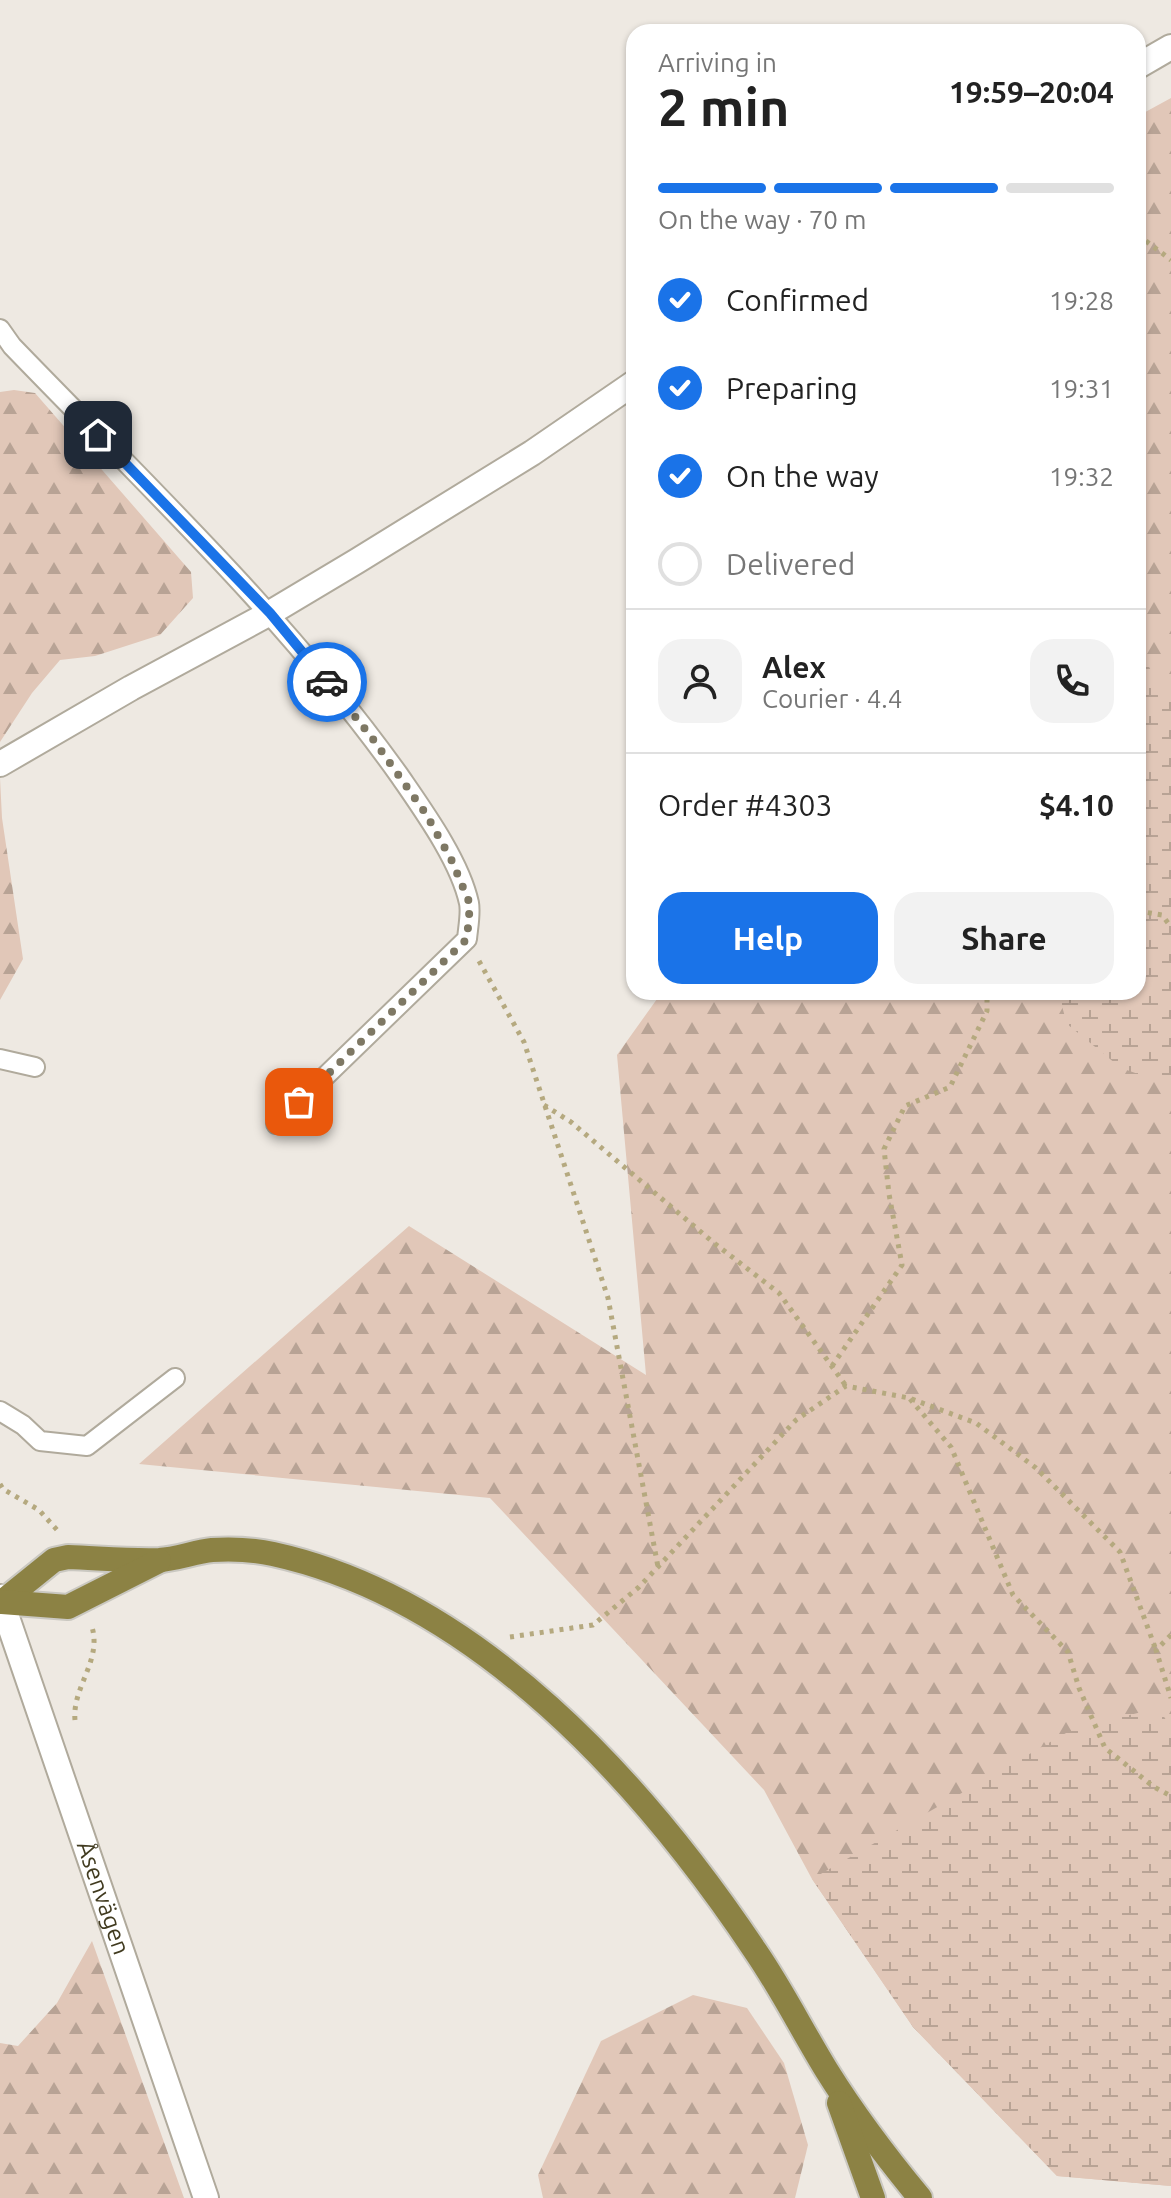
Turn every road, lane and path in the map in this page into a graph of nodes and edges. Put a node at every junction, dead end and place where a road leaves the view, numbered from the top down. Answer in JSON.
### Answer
{"nodes":[{"id":1,"x":1171,"y":47,"type":"edge"},
{"id":2,"x":1146,"y":61,"type":"edge"},
{"id":3,"x":1146,"y":241,"type":"edge"},
{"id":4,"x":1171,"y":260,"type":"edge"},
{"id":5,"x":0,"y":329,"type":"edge"},
{"id":6,"x":626,"y":388,"type":"edge"},
{"id":7,"x":270,"y":613,"type":"junction"},
{"id":8,"x":0,"y":764,"type":"edge"},
{"id":9,"x":1146,"y":912,"type":"edge"},
{"id":10,"x":1171,"y":927,"type":"edge"},
{"id":11,"x":467,"y":939,"type":"junction"},
{"id":12,"x":987,"y":1000,"type":"edge"},
{"id":13,"x":0,"y":1059,"type":"edge"},
{"id":14,"x":35,"y":1067,"type":"dead end"},
{"id":15,"x":544,"y":1105,"type":"junction"},
{"id":16,"x":276,"y":1124,"type":"dead end"},
{"id":17,"x":832,"y":1366,"type":"junction"},
{"id":18,"x":175,"y":1378,"type":"dead end"},
{"id":19,"x":846,"y":1386,"type":"junction"},
{"id":20,"x":909,"y":1398,"type":"junction"},
{"id":21,"x":0,"y":1411,"type":"edge"},
{"id":22,"x":0,"y":1484,"type":"edge"},
{"id":23,"x":68,"y":1557,"type":"junction"},
{"id":24,"x":161,"y":1560,"type":"junction"},
{"id":25,"x":658,"y":1567,"type":"junction"},
{"id":26,"x":1,"y":1599,"type":"edge"},
{"id":27,"x":84,"y":1601,"type":"junction"},
{"id":28,"x":1171,"y":1635,"type":"edge"},
{"id":29,"x":469,"y":1643,"type":"junction"},
{"id":30,"x":1156,"y":1650,"type":"junction"},
{"id":31,"x":1171,"y":1698,"type":"edge"},
{"id":32,"x":76,"y":1731,"type":"dead end"},
{"id":33,"x":1171,"y":1796,"type":"edge"},
{"id":34,"x":827,"y":2071,"type":"junction"},
{"id":35,"x":206,"y":2198,"type":"edge"},
{"id":36,"x":873,"y":2198,"type":"edge"},
{"id":37,"x":920,"y":2198,"type":"edge"}],
"edges":[{"from":1,"to":2,"type":"street"},
{"from":3,"to":4,"type":"path"},
{"from":5,"to":7,"type":"lane"},
{"from":6,"to":7,"type":"street"},
{"from":7,"to":8,"type":"street"},
{"from":7,"to":11,"type":"lane"},
{"from":9,"to":10,"type":"path"},
{"from":11,"to":15,"type":"path"},
{"from":11,"to":16,"type":"lane"},
{"from":12,"to":17,"type":"path"},
{"from":13,"to":14,"type":"lane"},
{"from":15,"to":17,"type":"path"},
{"from":15,"to":25,"type":"path"},
{"from":17,"to":19,"type":"path"},
{"from":18,"to":21,"type":"lane"},
{"from":19,"to":20,"type":"path"},
{"from":19,"to":25,"type":"path"},
{"from":20,"to":30,"type":"path"},
{"from":20,"to":33,"type":"path"},
{"from":22,"to":23,"type":"path"},
{"from":23,"to":24,"type":"highway"},
{"from":23,"to":26,"type":"highway"},
{"from":24,"to":27,"type":"highway"},
{"from":24,"to":29,"type":"highway"},
{"from":25,"to":29,"type":"path"},
{"from":26,"to":27,"type":"highway"},
{"from":26,"to":35,"type":"street","name":"Åsenvägen"},
{"from":27,"to":32,"type":"path"},
{"from":28,"to":30,"type":"path"},
{"from":29,"to":34,"type":"highway"},
{"from":30,"to":31,"type":"path"},
{"from":34,"to":36,"type":"highway"},
{"from":34,"to":37,"type":"highway"}]}
